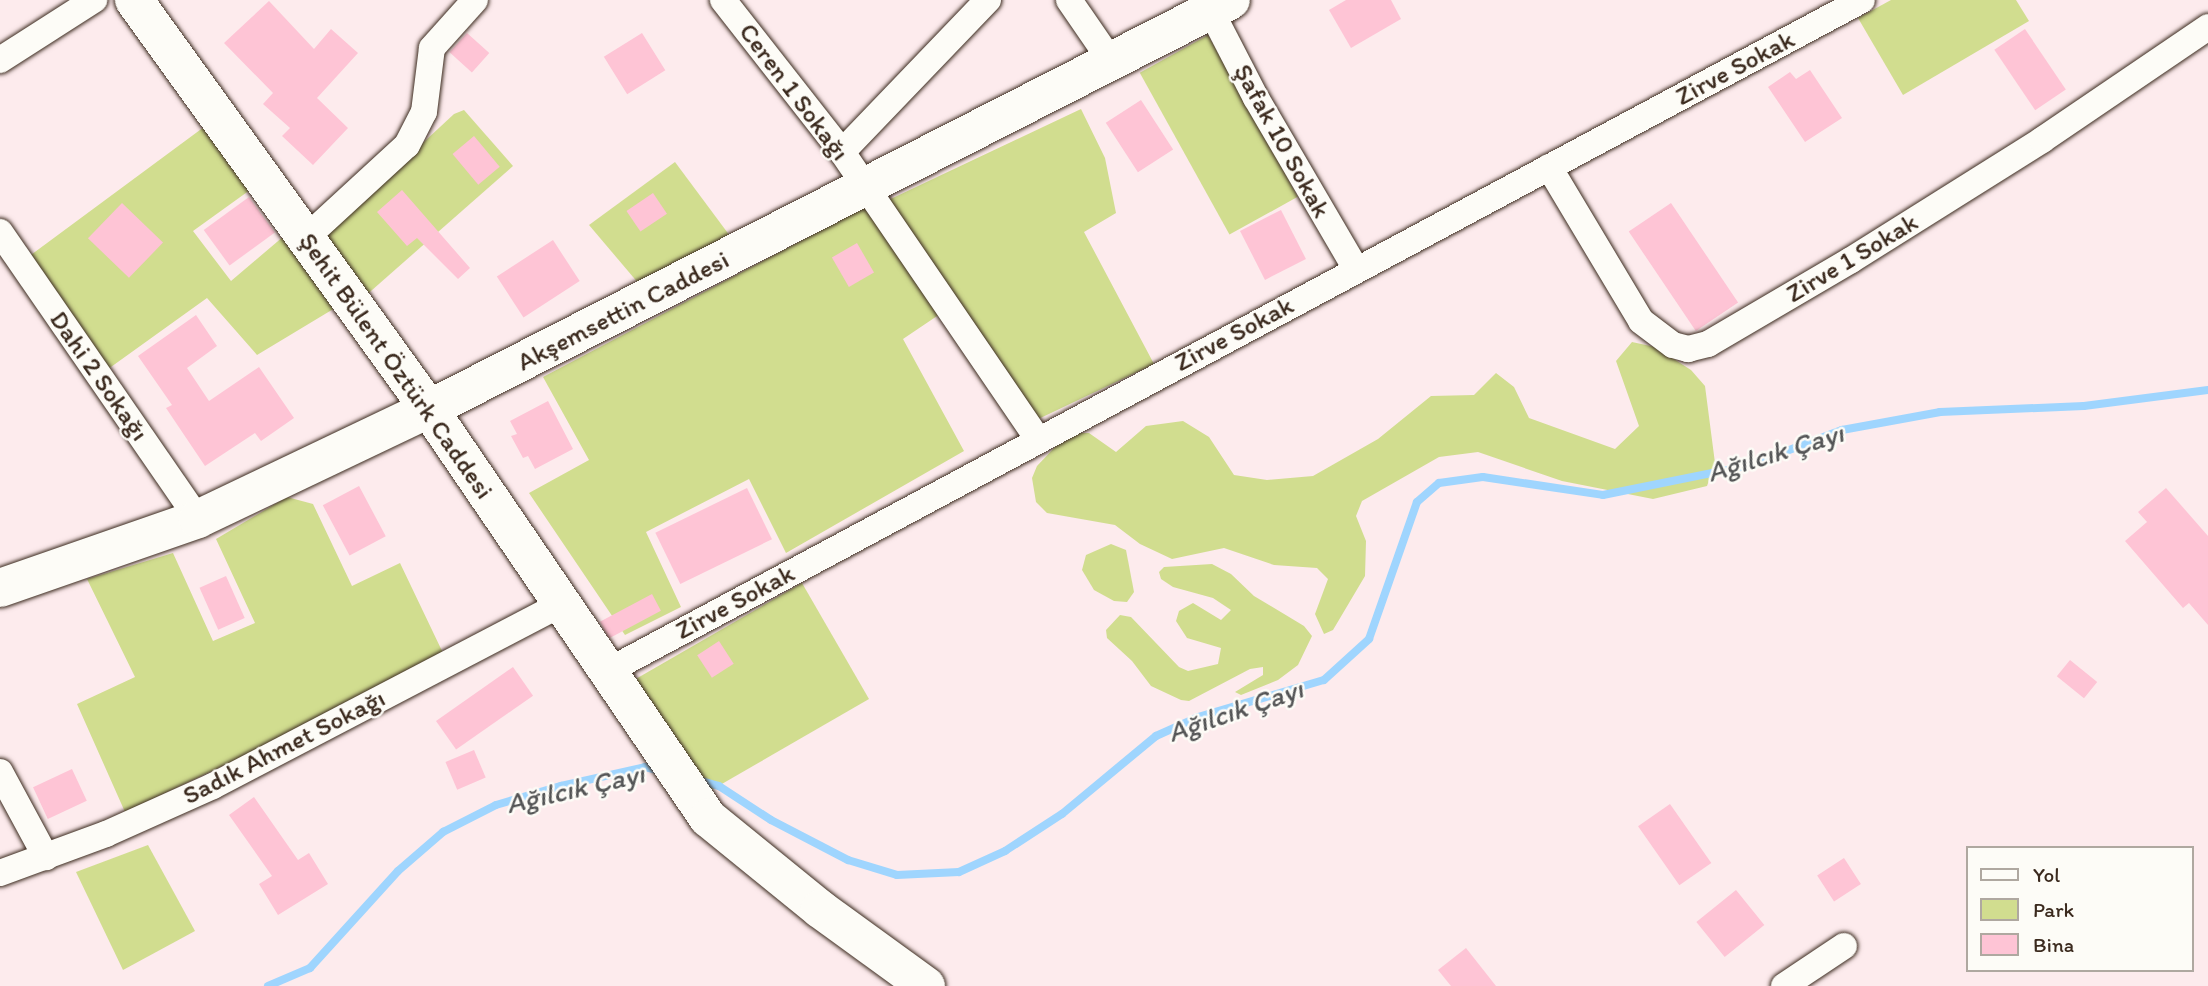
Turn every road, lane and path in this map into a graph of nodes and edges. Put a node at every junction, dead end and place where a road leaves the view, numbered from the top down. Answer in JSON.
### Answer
{"nodes":[{"id":1,"x":94,"y":0,"type":"edge"},
{"id":2,"x":134,"y":0,"type":"edge"},
{"id":3,"x":475,"y":0,"type":"edge"},
{"id":4,"x":723,"y":0,"type":"edge"},
{"id":5,"x":988,"y":0,"type":"edge"},
{"id":6,"x":1069,"y":0,"type":"edge"},
{"id":7,"x":1862,"y":0,"type":"edge"},
{"id":8,"x":1221,"y":5,"type":"edge"},
{"id":9,"x":2208,"y":27,"type":"edge"},
{"id":10,"x":0,"y":60,"type":"edge"},
{"id":11,"x":1111,"y":61,"type":"junction"},
{"id":12,"x":842,"y":152,"type":"junction"},
{"id":13,"x":1549,"y":167,"type":"junction"},
{"id":14,"x":863,"y":186,"type":"junction"},
{"id":15,"x":0,"y":232,"type":"edge"},
{"id":16,"x":308,"y":236,"type":"junction"},
{"id":17,"x":1356,"y":269,"type":"junction"},
{"id":18,"x":429,"y":409,"type":"junction"},
{"id":19,"x":1038,"y":439,"type":"junction"},
{"id":20,"x":198,"y":519,"type":"junction"},
{"id":21,"x":0,"y":588,"type":"edge"},
{"id":22,"x":561,"y":604,"type":"junction"},
{"id":23,"x":608,"y":671,"type":"junction"},
{"id":24,"x":0,"y":772,"type":"edge"},
{"id":25,"x":46,"y":857,"type":"junction"},
{"id":26,"x":0,"y":873,"type":"edge"},
{"id":27,"x":1844,"y":946,"type":"dead end"},
{"id":28,"x":926,"y":986,"type":"edge"},
{"id":29,"x":1784,"y":986,"type":"edge"}],
"edges":[{"from":1,"to":10,"type":"street"},
{"from":2,"to":16,"type":"street","name":"Şehit Bülent Öztürk Caddesi"},
{"from":3,"to":16,"type":"street"},
{"from":4,"to":12,"type":"street","name":"Ceren 1 Sokağı"},
{"from":5,"to":12,"type":"street"},
{"from":6,"to":11,"type":"street"},
{"from":7,"to":13,"type":"street","name":"Zirve Sokak"},
{"from":8,"to":11,"type":"street","name":"Akşemsettin Caddesi"},
{"from":8,"to":17,"type":"street","name":"Şafak 10 Sokak"},
{"from":9,"to":13,"type":"street","name":"Zirve 1 Sokak"},
{"from":11,"to":14,"type":"street","name":"Akşemsettin Caddesi"},
{"from":12,"to":14,"type":"street","name":"Ceren 1 Sokağı"},
{"from":13,"to":17,"type":"street","name":"Zirve Sokak"},
{"from":14,"to":18,"type":"street","name":"Akşemsettin Caddesi"},
{"from":14,"to":19,"type":"street","name":"Ceren 1 Sokağı"},
{"from":15,"to":20,"type":"street","name":"Dahi 2 Sokağı"},
{"from":16,"to":18,"type":"street","name":"Şehit Bülent Öztürk Caddesi"},
{"from":17,"to":19,"type":"street","name":"Zirve Sokak"},
{"from":18,"to":20,"type":"street","name":"Akşemsettin Caddesi"},
{"from":18,"to":22,"type":"street","name":"Şehit Bülent Öztürk Caddesi"},
{"from":19,"to":23,"type":"street","name":"Zirve Sokak"},
{"from":20,"to":21,"type":"street","name":"Akşemsettin Caddesi"},
{"from":22,"to":23,"type":"street","name":"Şehit Bülent Öztürk Caddesi"},
{"from":22,"to":25,"type":"street","name":"Sadık Ahmet Sokağı"},
{"from":23,"to":28,"type":"street","name":"Şehit Bülent Öztürk Caddesi"},
{"from":24,"to":25,"type":"street"},
{"from":25,"to":26,"type":"street","name":"Sadık Ahmet Sokağı"},
{"from":27,"to":29,"type":"street"}]}
